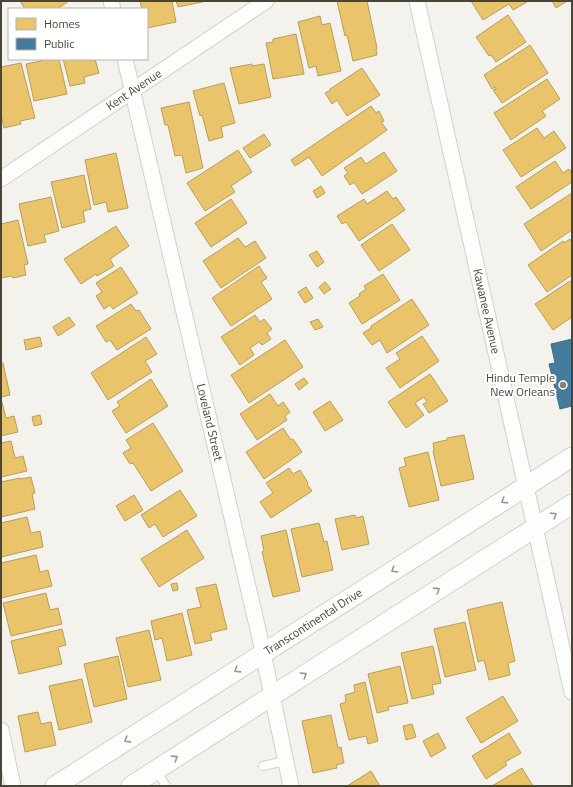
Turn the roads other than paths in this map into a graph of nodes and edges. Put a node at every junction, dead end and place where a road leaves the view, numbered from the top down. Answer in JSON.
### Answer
{"nodes":[{"id":1,"x":266,"y":1,"type":"edge"},
{"id":2,"x":416,"y":1,"type":"edge"},
{"id":3,"x":124,"y":60,"type":"edge"},
{"id":4,"x":132,"y":91,"type":"junction"},
{"id":5,"x":1,"y":176,"type":"edge"},
{"id":6,"x":572,"y":457,"type":"edge"},
{"id":7,"x":526,"y":486,"type":"junction"},
{"id":8,"x":572,"y":504,"type":"edge"},
{"id":9,"x":535,"y":527,"type":"junction"},
{"id":10,"x":263,"y":654,"type":"junction"},
{"id":11,"x":572,"y":692,"type":"edge"},
{"id":12,"x":271,"y":696,"type":"junction"},
{"id":13,"x":1,"y":730,"type":"edge"},
{"id":14,"x":285,"y":761,"type":"junction"},
{"id":15,"x":263,"y":766,"type":"dead end"},
{"id":16,"x":156,"y":770,"type":"junction"},
{"id":17,"x":13,"y":786,"type":"edge"},
{"id":18,"x":54,"y":786,"type":"edge"},
{"id":19,"x":131,"y":786,"type":"edge"},
{"id":20,"x":166,"y":786,"type":"edge"},
{"id":21,"x":291,"y":786,"type":"edge"}],
"edges":[{"from":1,"to":4,"type":"street","name":"Kent Avenue"},
{"from":2,"to":7,"type":"street","name":"Kawanee Avenue"},
{"from":3,"to":4,"type":"street","name":"Loveland Street"},
{"from":4,"to":5,"type":"street","name":"Kent Avenue"},
{"from":4,"to":10,"type":"street","name":"Loveland Street"},
{"from":6,"to":7,"type":"street","name":"Transcontinental Drive"},
{"from":7,"to":9,"type":"street","name":"Kawanee Avenue"},
{"from":7,"to":10,"type":"street","name":"Transcontinental Drive","one_way":true},
{"from":9,"to":8,"type":"street","one_way":true},
{"from":9,"to":11,"type":"street","name":"Kawanee Avenue"},
{"from":12,"to":9,"type":"street","one_way":true},
{"from":10,"to":12,"type":"street","name":"Loveland Street"},
{"from":10,"to":18,"type":"street","name":"Transcontinental Drive","one_way":true},
{"from":12,"to":14,"type":"street","name":"Loveland Street"},
{"from":16,"to":12,"type":"street","one_way":true},
{"from":13,"to":17,"type":"street"},
{"from":14,"to":15,"type":"lane"},
{"from":14,"to":21,"type":"street","name":"Loveland Street"},
{"from":16,"to":19,"type":"street"},
{"from":16,"to":20,"type":"lane"}]}
